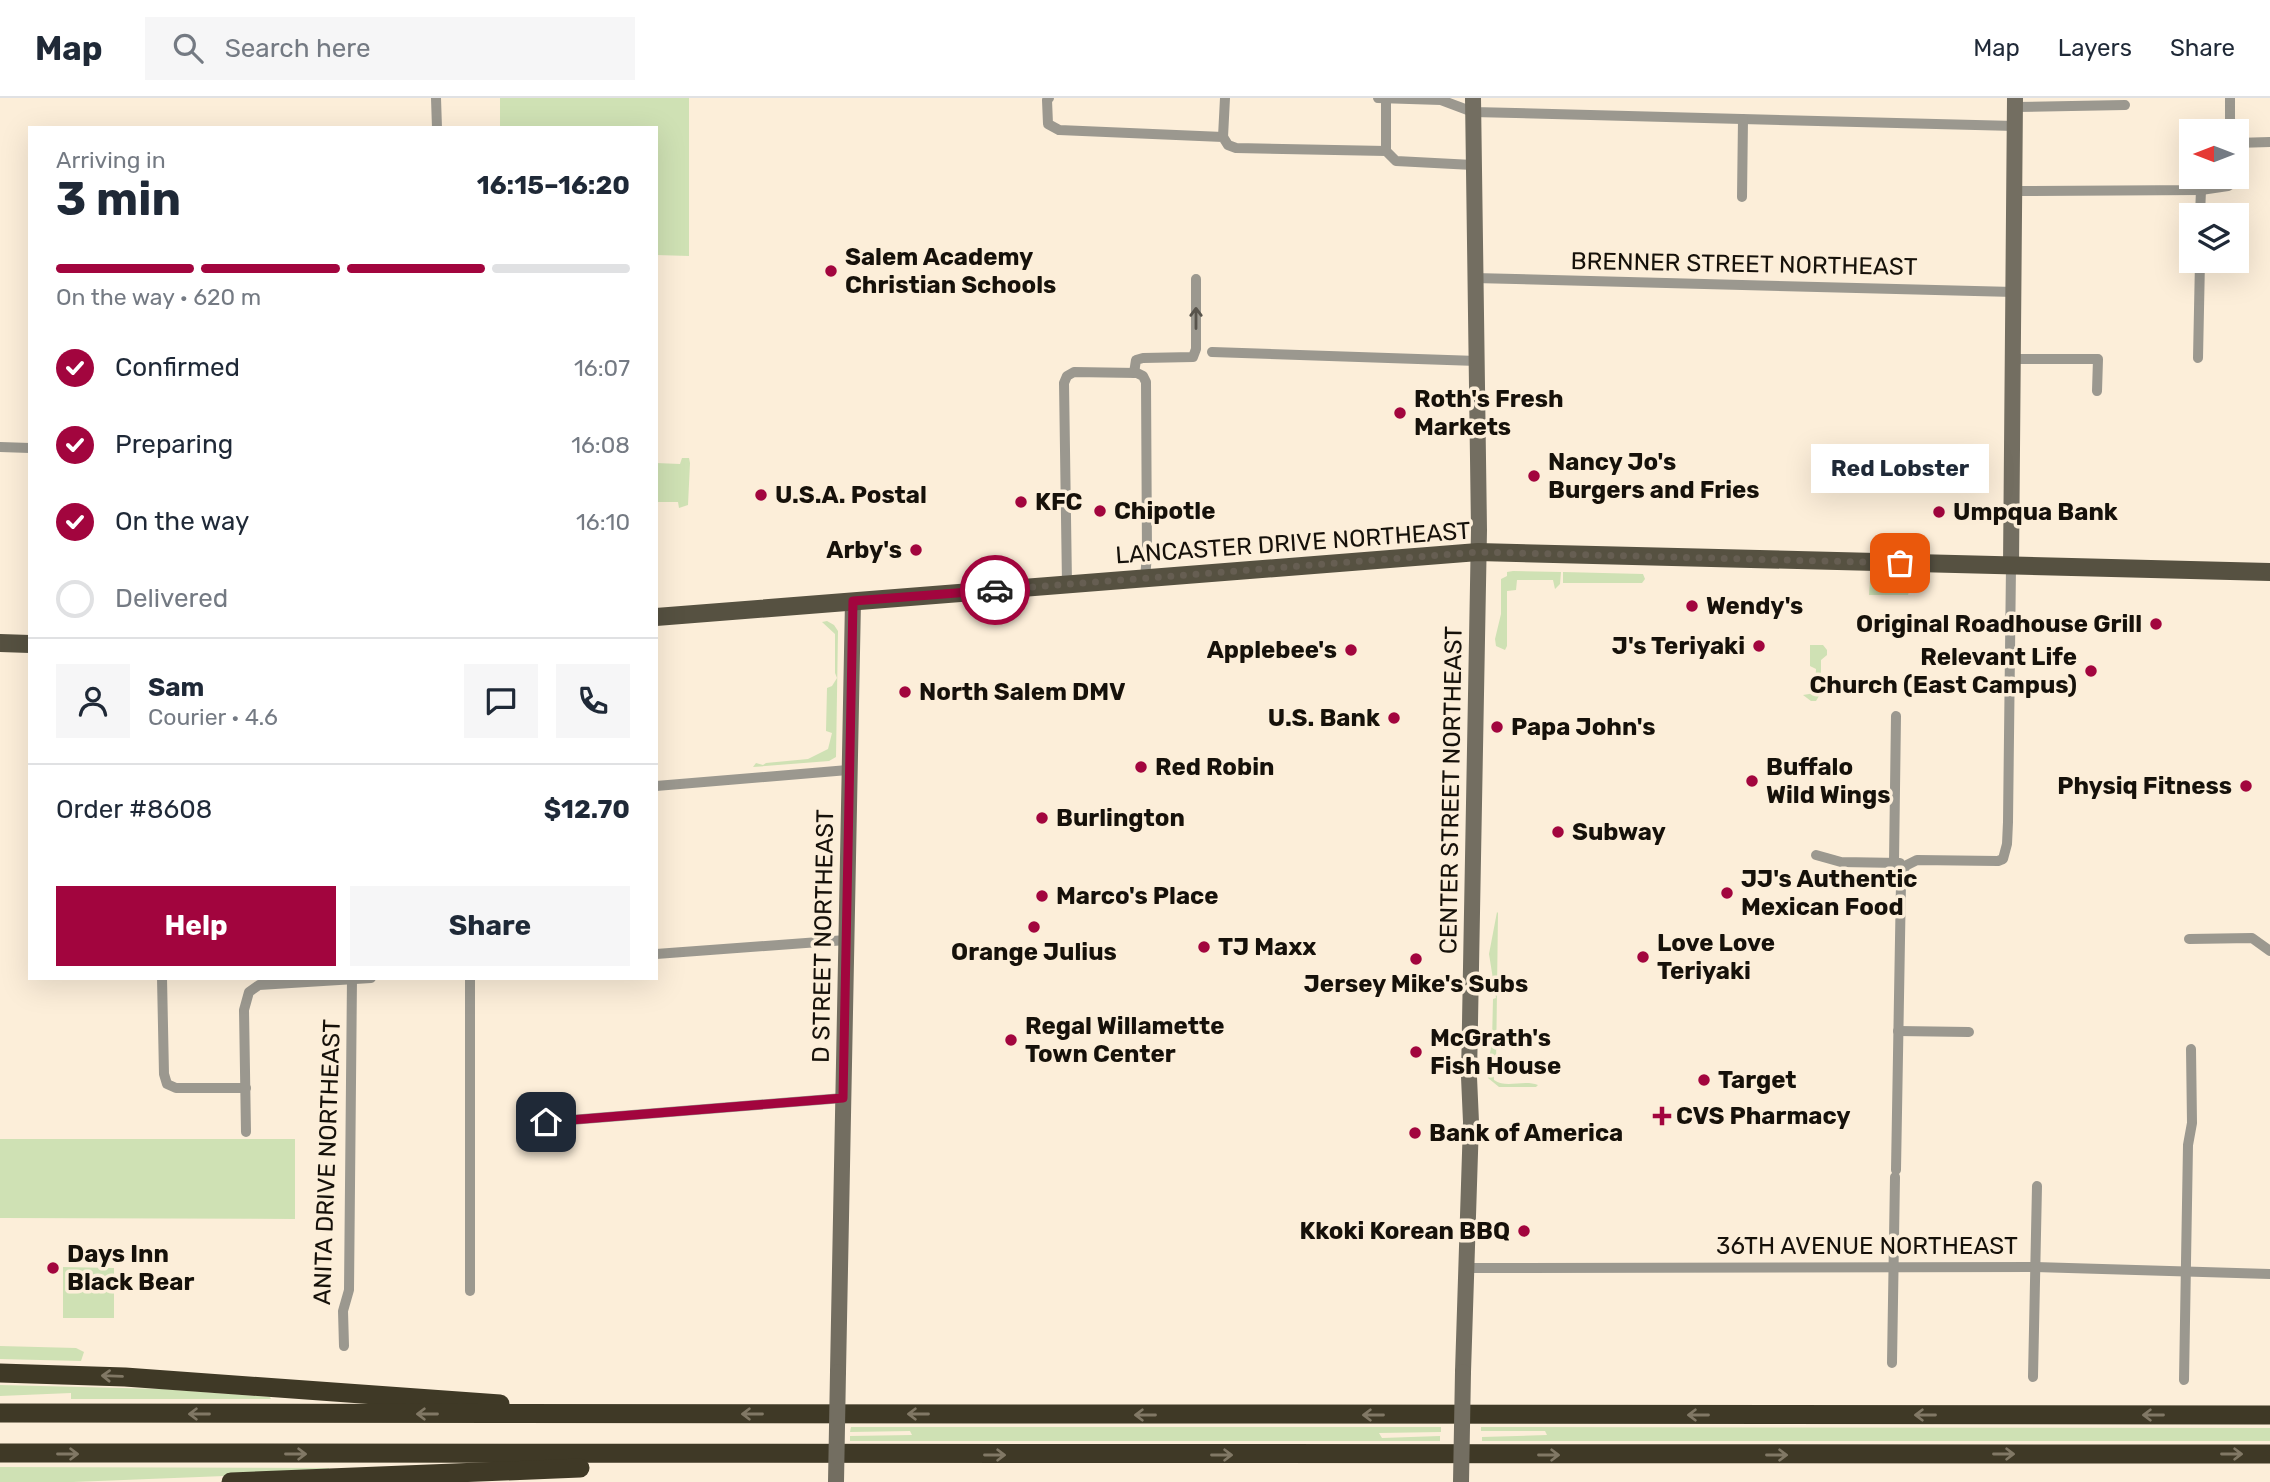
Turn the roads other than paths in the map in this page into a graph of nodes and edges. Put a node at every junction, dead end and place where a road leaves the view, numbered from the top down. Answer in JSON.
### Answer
{"nodes":[{"id":1,"x":436,"y":98,"type":"edge"},
{"id":2,"x":1049,"y":98,"type":"edge"},
{"id":3,"x":1225,"y":98,"type":"edge"},
{"id":4,"x":1378,"y":98,"type":"edge"},
{"id":5,"x":1386,"y":98,"type":"edge"},
{"id":6,"x":2230,"y":98,"type":"edge"},
{"id":7,"x":2015,"y":102,"type":"edge"},
{"id":8,"x":1473,"y":105,"type":"edge"},
{"id":9,"x":2125,"y":105,"type":"dead end"},
{"id":10,"x":1743,"y":119,"type":"junction"},
{"id":11,"x":2230,"y":119,"type":"edge"},
{"id":12,"x":437,"y":126,"type":"edge"},
{"id":13,"x":2015,"y":126,"type":"junction"},
{"id":14,"x":1223,"y":137,"type":"junction"},
{"id":15,"x":2270,"y":142,"type":"edge"},
{"id":16,"x":2249,"y":143,"type":"edge"},
{"id":17,"x":1386,"y":151,"type":"junction"},
{"id":18,"x":1473,"y":165,"type":"junction"},
{"id":19,"x":2207,"y":189,"type":"edge"},
{"id":20,"x":2200,"y":190,"type":"junction"},
{"id":21,"x":2015,"y":191,"type":"junction"},
{"id":22,"x":1742,"y":197,"type":"dead end"},
{"id":23,"x":2200,"y":203,"type":"edge"},
{"id":24,"x":2200,"y":273,"type":"edge"},
{"id":25,"x":1474,"y":278,"type":"junction"},
{"id":26,"x":1196,"y":279,"type":"dead end"},
{"id":27,"x":2014,"y":292,"type":"junction"},
{"id":28,"x":1212,"y":352,"type":"dead end"},
{"id":29,"x":2198,"y":358,"type":"dead end"},
{"id":30,"x":2013,"y":359,"type":"junction"},
{"id":31,"x":1477,"y":361,"type":"junction"},
{"id":32,"x":1139,"y":375,"type":"junction"},
{"id":33,"x":2098,"y":391,"type":"dead end"},
{"id":34,"x":0,"y":447,"type":"edge"},
{"id":35,"x":28,"y":448,"type":"edge"},
{"id":36,"x":1478,"y":552,"type":"junction"},
{"id":37,"x":2011,"y":566,"type":"junction"},
{"id":38,"x":2270,"y":572,"type":"edge"},
{"id":39,"x":1144,"y":578,"type":"junction"},
{"id":40,"x":1067,"y":584,"type":"junction"},
{"id":41,"x":853,"y":601,"type":"junction"},
{"id":42,"x":658,"y":617,"type":"edge"},
{"id":43,"x":0,"y":643,"type":"edge"},
{"id":44,"x":28,"y":643,"type":"edge"},
{"id":45,"x":1896,"y":716,"type":"dead end"},
{"id":46,"x":848,"y":770,"type":"junction"},
{"id":47,"x":658,"y":786,"type":"edge"},
{"id":48,"x":1816,"y":855,"type":"dead end"},
{"id":49,"x":1900,"y":864,"type":"junction"},
{"id":50,"x":2189,"y":939,"type":"dead end"},
{"id":51,"x":846,"y":940,"type":"junction"},
{"id":52,"x":2270,"y":951,"type":"edge"},
{"id":53,"x":658,"y":954,"type":"edge"},
{"id":54,"x":162,"y":980,"type":"edge"},
{"id":55,"x":335,"y":980,"type":"edge"},
{"id":56,"x":352,"y":980,"type":"edge"},
{"id":57,"x":470,"y":980,"type":"edge"},
{"id":58,"x":1898,"y":1031,"type":"junction"},
{"id":59,"x":1969,"y":1031,"type":"dead end"},
{"id":60,"x":2191,"y":1049,"type":"dead end"},
{"id":61,"x":246,"y":1087,"type":"junction"},
{"id":62,"x":843,"y":1098,"type":"junction"},
{"id":63,"x":546,"y":1122,"type":"dead end"},
{"id":64,"x":246,"y":1132,"type":"dead end"},
{"id":65,"x":2037,"y":1185,"type":"dead end"},
{"id":66,"x":1893,"y":1267,"type":"junction"},
{"id":67,"x":2035,"y":1267,"type":"junction"},
{"id":68,"x":1465,"y":1268,"type":"junction"},
{"id":69,"x":2186,"y":1271,"type":"junction"},
{"id":70,"x":2270,"y":1273,"type":"edge"},
{"id":71,"x":470,"y":1291,"type":"dead end"},
{"id":72,"x":344,"y":1346,"type":"dead end"},
{"id":73,"x":1892,"y":1363,"type":"dead end"},
{"id":74,"x":0,"y":1373,"type":"edge"},
{"id":75,"x":2033,"y":1377,"type":"dead end"},
{"id":76,"x":2184,"y":1380,"type":"dead end"},
{"id":77,"x":0,"y":1413,"type":"edge"},
{"id":78,"x":571,"y":1415,"type":"junction"},
{"id":79,"x":2270,"y":1415,"type":"edge"},
{"id":80,"x":0,"y":1453,"type":"edge"},
{"id":81,"x":795,"y":1454,"type":"junction"},
{"id":82,"x":2270,"y":1454,"type":"edge"},
{"id":83,"x":231,"y":1482,"type":"edge"},
{"id":84,"x":836,"y":1482,"type":"edge"},
{"id":85,"x":1461,"y":1482,"type":"edge"}],
"edges":[{"from":1,"to":12,"type":"street"},
{"from":2,"to":14,"type":"street"},
{"from":3,"to":14,"type":"street"},
{"from":4,"to":5,"type":"street"},
{"from":5,"to":8,"type":"street"},
{"from":5,"to":17,"type":"street"},
{"from":6,"to":11,"type":"street"},
{"from":7,"to":9,"type":"street"},
{"from":7,"to":13,"type":"main road"},
{"from":8,"to":10,"type":"street"},
{"from":8,"to":18,"type":"main road","name":"CENTER STREET NORTHEAST"},
{"from":10,"to":13,"type":"street"},
{"from":10,"to":22,"type":"street"},
{"from":13,"to":21,"type":"main road"},
{"from":14,"to":17,"type":"street"},
{"from":15,"to":16,"type":"street"},
{"from":17,"to":18,"type":"street"},
{"from":18,"to":25,"type":"main road","name":"CENTER STREET NORTHEAST"},
{"from":19,"to":20,"type":"street"},
{"from":20,"to":21,"type":"street"},
{"from":20,"to":23,"type":"street"},
{"from":21,"to":27,"type":"main road"},
{"from":24,"to":29,"type":"street"},
{"from":25,"to":27,"type":"street","name":"BRENNER STREET NORTHEAST"},
{"from":25,"to":31,"type":"main road","name":"CENTER STREET NORTHEAST"},
{"from":32,"to":26,"type":"street","one_way":true},
{"from":27,"to":30,"type":"main road"},
{"from":28,"to":31,"type":"street"},
{"from":30,"to":33,"type":"street"},
{"from":30,"to":37,"type":"main road"},
{"from":31,"to":36,"type":"main road","name":"CENTER STREET NORTHEAST"},
{"from":32,"to":39,"type":"street"},
{"from":32,"to":40,"type":"street"},
{"from":34,"to":35,"type":"street"},
{"from":36,"to":37,"type":"main road","name":"LANCASTER DRIVE NORTHEAST"},
{"from":36,"to":39,"type":"main road","name":"LANCASTER DRIVE NORTHEAST"},
{"from":36,"to":68,"type":"main road","name":"CENTER STREET NORTHEAST"},
{"from":37,"to":38,"type":"main road","name":"LANCASTER DRIVE NORTHEAST"},
{"from":37,"to":49,"type":"street"},
{"from":39,"to":40,"type":"main road","name":"LANCASTER DRIVE NORTHEAST"},
{"from":40,"to":41,"type":"main road","name":"LANCASTER DRIVE NORTHEAST"},
{"from":41,"to":42,"type":"main road","name":"LANCASTER DRIVE NORTHEAST"},
{"from":41,"to":46,"type":"main road","name":"D STREET NORTHEAST"},
{"from":43,"to":44,"type":"main road"},
{"from":45,"to":49,"type":"street"},
{"from":46,"to":47,"type":"street"},
{"from":46,"to":51,"type":"main road","name":"D STREET NORTHEAST"},
{"from":48,"to":49,"type":"street"},
{"from":49,"to":58,"type":"street"},
{"from":50,"to":52,"type":"street"},
{"from":51,"to":53,"type":"street"},
{"from":51,"to":62,"type":"main road","name":"D STREET NORTHEAST"},
{"from":54,"to":61,"type":"street"},
{"from":55,"to":61,"type":"street"},
{"from":56,"to":72,"type":"street","name":"ANITA DRIVE NORTHEAST"},
{"from":57,"to":71,"type":"street"},
{"from":58,"to":59,"type":"street"},
{"from":58,"to":66,"type":"street"},
{"from":60,"to":69,"type":"street"},
{"from":61,"to":64,"type":"street"},
{"from":62,"to":63,"type":"street"},
{"from":62,"to":84,"type":"main road","name":"D STREET NORTHEAST","bridge":true},
{"from":65,"to":67,"type":"street"},
{"from":66,"to":67,"type":"street","name":"36TH AVENUE NORTHEAST"},
{"from":66,"to":68,"type":"street","name":"36TH AVENUE NORTHEAST"},
{"from":66,"to":73,"type":"street"},
{"from":67,"to":69,"type":"street","name":"36TH AVENUE NORTHEAST"},
{"from":67,"to":75,"type":"street"},
{"from":68,"to":85,"type":"main road","name":"CENTER STREET NORTHEAST","bridge":true},
{"from":69,"to":70,"type":"street","name":"36TH AVENUE NORTHEAST"},
{"from":69,"to":76,"type":"street"},
{"from":78,"to":74,"type":"highway","one_way":true},
{"from":78,"to":77,"type":"highway","one_way":true},
{"from":79,"to":78,"type":"highway","one_way":true},
{"from":80,"to":81,"type":"highway","one_way":true},
{"from":81,"to":82,"type":"highway","one_way":true},
{"from":81,"to":83,"type":"highway"}]}
